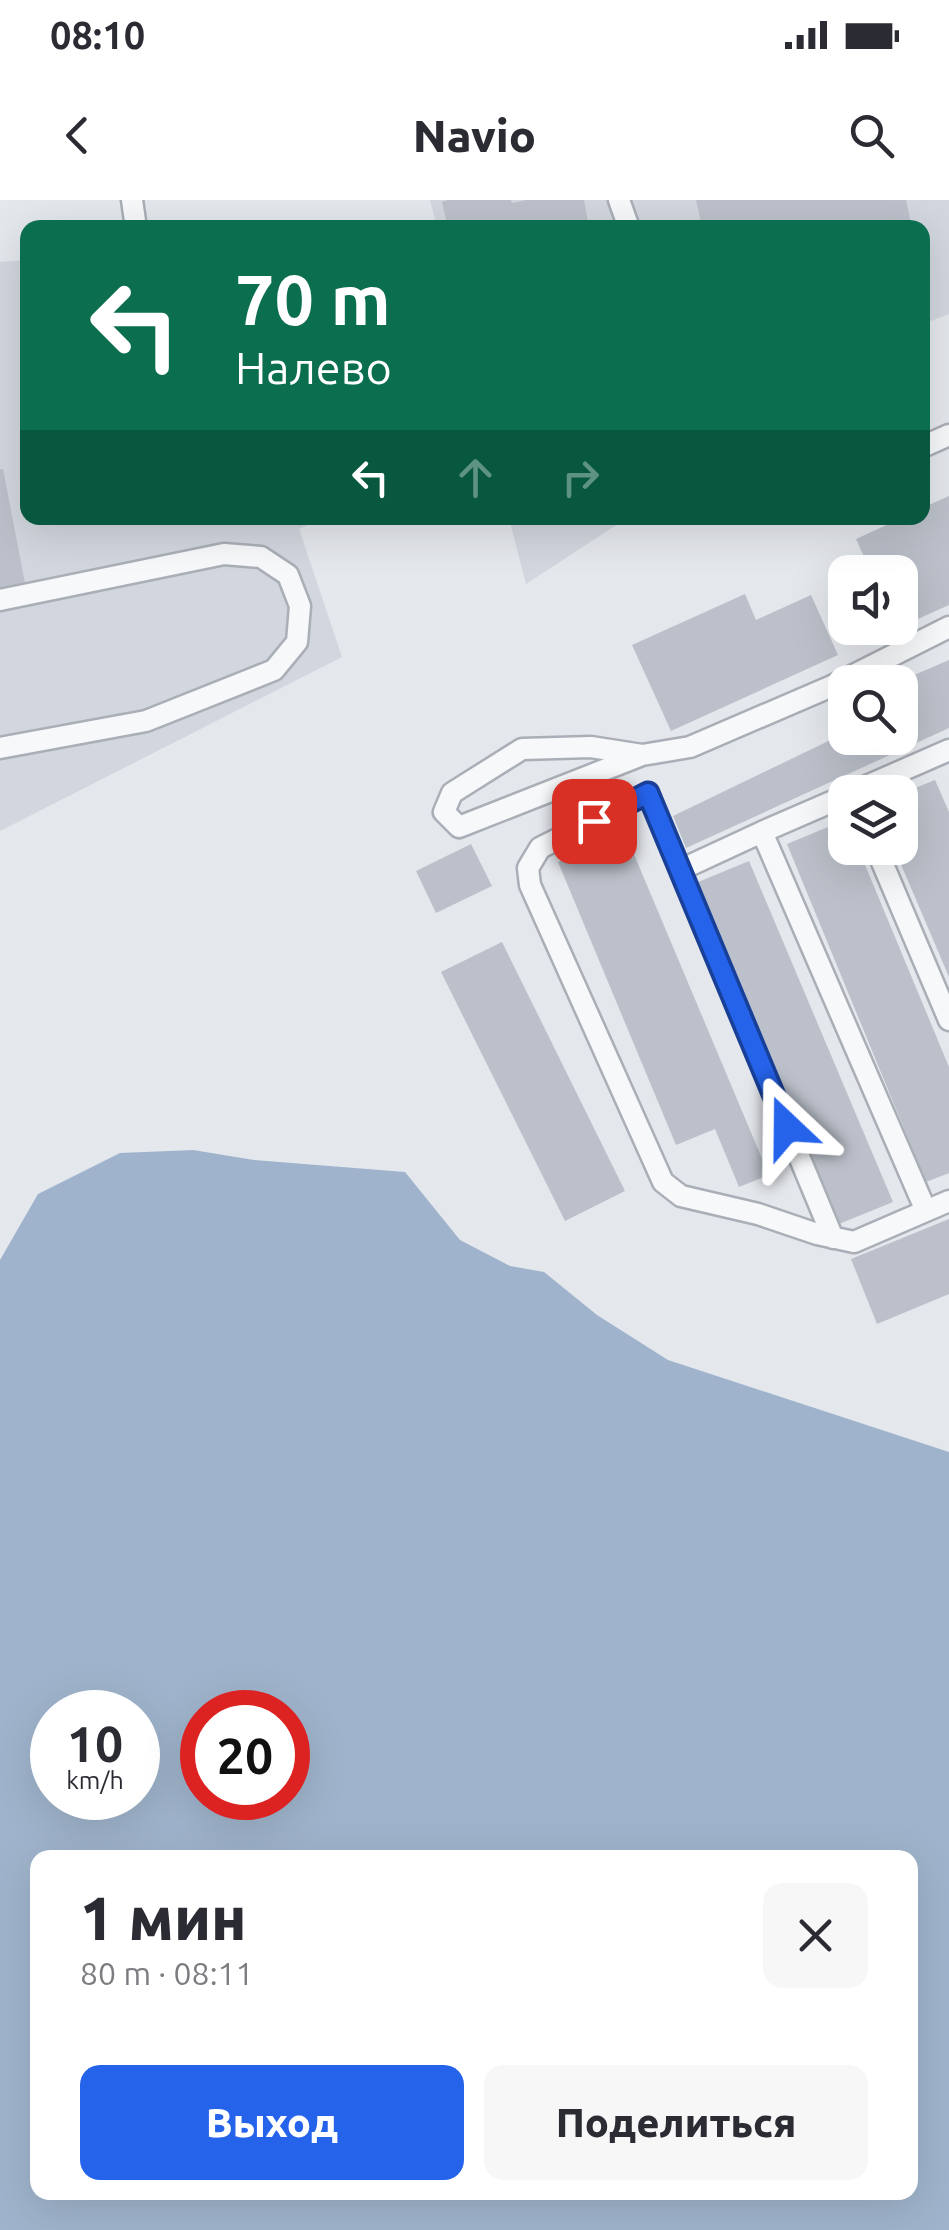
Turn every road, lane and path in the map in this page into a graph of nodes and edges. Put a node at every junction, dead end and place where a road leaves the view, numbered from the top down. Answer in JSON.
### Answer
{"nodes":[{"id":1,"x":0,"y":600,"type":"edge"},
{"id":2,"x":949,"y":628,"type":"edge"},
{"id":3,"x":0,"y":748,"type":"edge"},
{"id":4,"x":642,"y":754,"type":"junction"},
{"id":5,"x":948,"y":755,"type":"edge"},
{"id":6,"x":897,"y":775,"type":"edge"},
{"id":7,"x":828,"y":803,"type":"edge"},
{"id":8,"x":762,"y":832,"type":"junction"},
{"id":9,"x":883,"y":865,"type":"edge"},
{"id":10,"x":680,"y":870,"type":"junction"},
{"id":11,"x":949,"y":1020,"type":"edge"},
{"id":12,"x":949,"y":1201,"type":"edge"},
{"id":13,"x":926,"y":1211,"type":"junction"},
{"id":14,"x":832,"y":1238,"type":"junction"}],
"edges":[{"from":1,"to":3,"type":"lane"},
{"from":2,"to":4,"type":"lane"},
{"from":4,"to":4,"type":"lane"},
{"from":5,"to":6,"type":"lane"},
{"from":7,"to":8,"type":"lane"},
{"from":8,"to":10,"type":"lane"},
{"from":8,"to":13,"type":"lane"},
{"from":9,"to":11,"type":"lane"},
{"from":10,"to":14,"type":"lane"},
{"from":10,"to":14,"type":"lane"},
{"from":12,"to":13,"type":"lane"},
{"from":13,"to":14,"type":"lane"}]}
